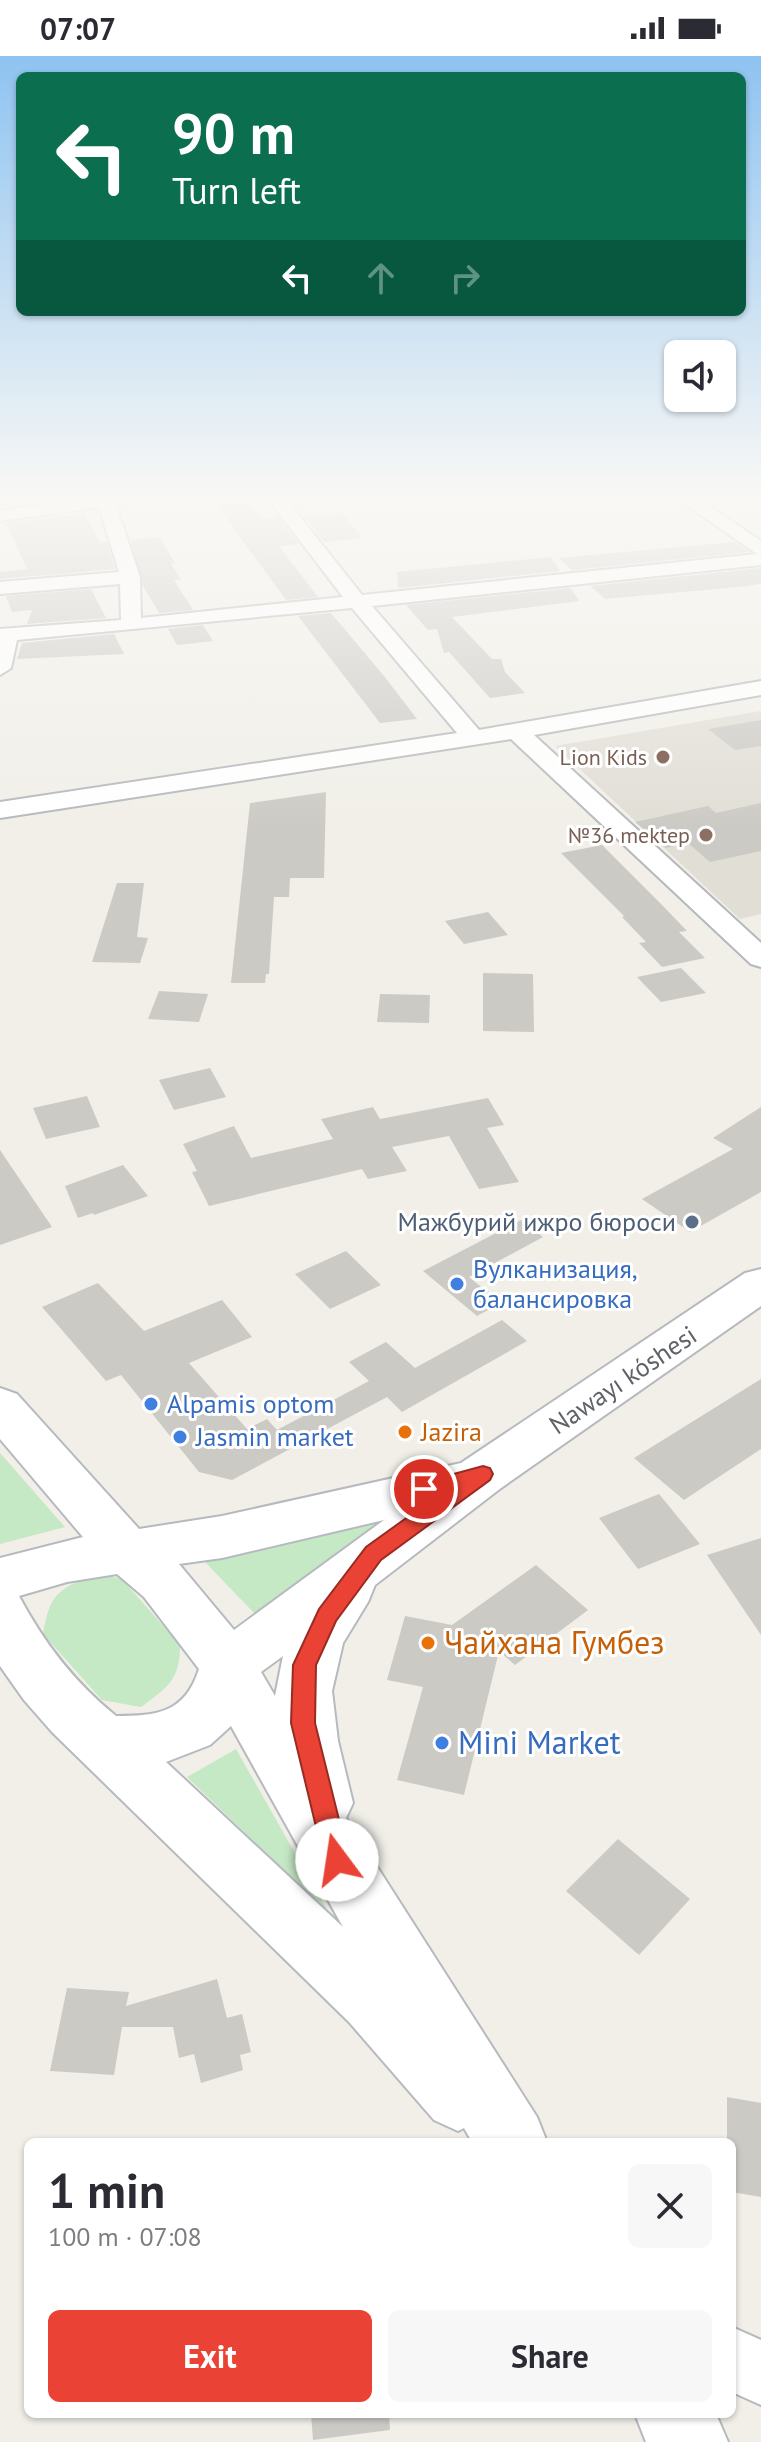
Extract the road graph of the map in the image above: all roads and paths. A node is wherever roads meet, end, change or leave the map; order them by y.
1 (131, 606) edge
2 (299, 606) edge
3 (361, 606) edge
4 (131, 625) junction
5 (4, 635) edge
6 (0, 668) edge
7 (761, 688) edge
8 (516, 731) junction
9 (473, 737) junction
10 (0, 810) edge
11 (761, 958) edge
12 (761, 1284) edge
13 (0, 1406) edge
14 (483, 1474) junction
15 (128, 1553) junction
16 (374, 1554) junction
17 (0, 1580) edge
18 (0, 1612) edge
19 (228, 1666) junction
20 (0, 1672) edge
21 (86, 1727) junction
22 (337, 1860) junction
23 (495, 2138) edge
24 (510, 2138) edge
25 (736, 2361) edge
26 (761, 2373) edge
27 (676, 2418) edge
28 (688, 2442) edge

1 - 4 street
2 - 4 street
3 - 9 street
4 - 5 street
5 - 6 street
7 - 8 street
8 - 9 street
8 - 11 street
9 - 10 street
12 - 14 main road, Nawayı kóshesi
13 - 15 main road
14 - 15 main road
14 - 16 main road, Nawayı kóshesi
15 - 17 main road
15 - 19 main road
16 - 19 main road, Nawayı kóshesi
16 - 22 main road
18 - 21 main road
19 - 21 main road
19 - 22 main road
20 - 21 main road
21 - 23 main road
22 - 24 main road
25 - 26 street
27 - 28 main road

